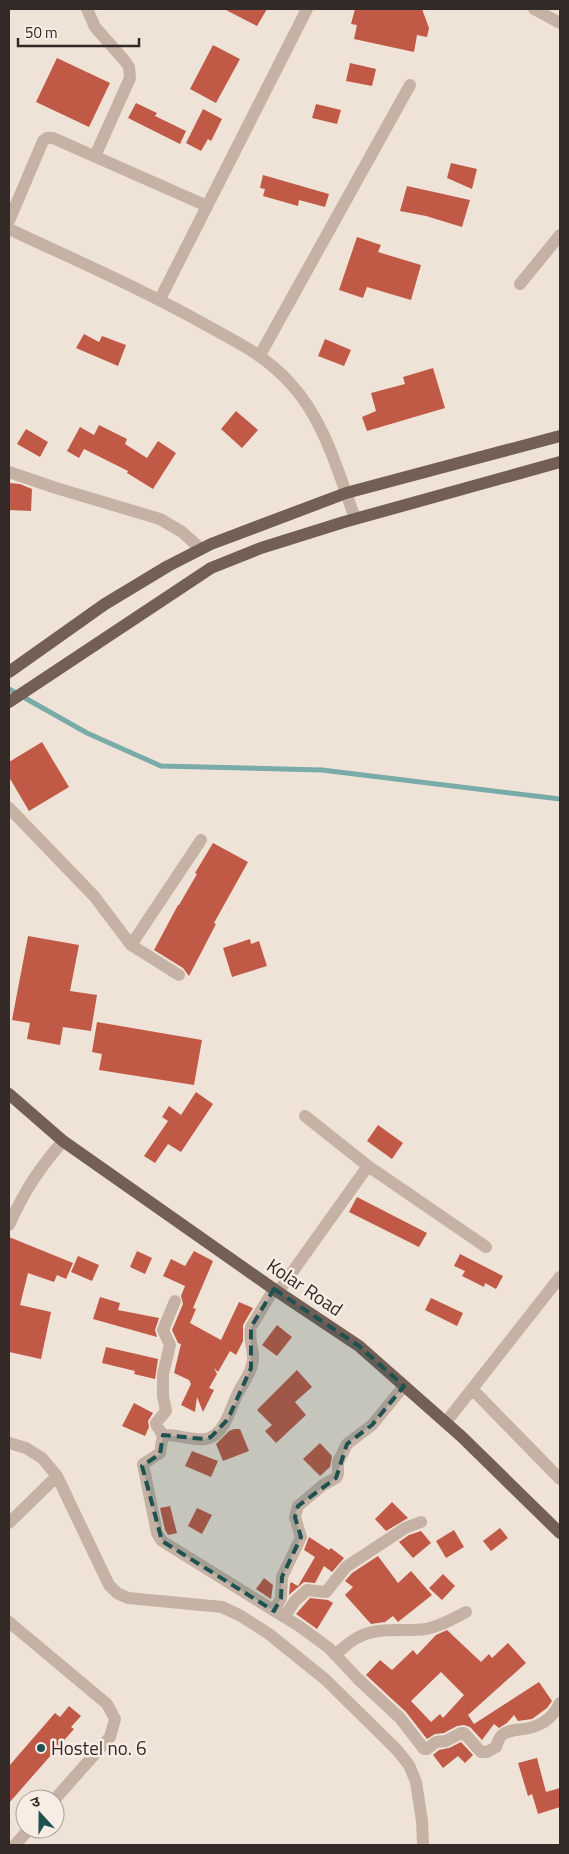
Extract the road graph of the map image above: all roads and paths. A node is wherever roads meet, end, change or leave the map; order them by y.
1 (87, 9) edge
2 (308, 9) edge
3 (536, 9) edge
4 (560, 23) edge
5 (410, 85) dead end
6 (95, 156) junction
7 (207, 206) junction
8 (9, 221) edge
9 (9, 229) edge
10 (560, 234) edge
11 (520, 284) dead end
12 (160, 299) junction
13 (260, 355) junction
14 (560, 436) edge
15 (560, 462) edge
16 (9, 472) edge
17 (346, 493) junction
18 (355, 518) junction
19 (201, 549) junction
20 (9, 672) edge
21 (9, 702) edge
22 (9, 808) edge
23 (201, 840) dead end
24 (131, 945) junction
25 (179, 975) dead end
26 (9, 1094) edge
27 (305, 1116) dead end
28 (63, 1141) junction
29 (368, 1166) junction
30 (9, 1225) edge
31 (486, 1247) dead end
32 (560, 1277) edge
33 (276, 1291) junction
34 (176, 1301) dead end
35 (404, 1386) junction
36 (472, 1389) junction
37 (446, 1422) junction
38 (164, 1435) junction
39 (9, 1442) edge
40 (57, 1476) junction
41 (560, 1479) edge
42 (9, 1522) edge
43 (421, 1522) dead end
44 (560, 1533) edge
45 (466, 1612) dead end
46 (279, 1614) junction
47 (9, 1622) edge
48 (335, 1655) junction
49 (560, 1703) edge
50 (64, 1789) edge
51 (423, 1845) edge

1 - 6 street
2 - 7 street
3 - 4 street
5 - 13 street
6 - 7 street
6 - 8 street
7 - 12 street
9 - 12 street
10 - 11 street
12 - 13 street
13 - 17 street
14 - 17 main road
15 - 18 main road
16 - 19 street
17 - 18 street
17 - 19 main road
18 - 21 main road
19 - 20 main road
22 - 24 street
23 - 24 street
24 - 25 street
26 - 28 main road, Kolar Road
27 - 29 street
28 - 30 street
28 - 33 main road, Kolar Road
29 - 31 street
29 - 33 street
32 - 36 street
33 - 35 main road, Kolar Road
33 - 38 street
34 - 38 street
35 - 37 main road, Kolar Road
35 - 46 street
36 - 37 street
36 - 41 street
37 - 44 main road, Kolar Road
38 - 46 street
39 - 40 street
40 - 42 street
40 - 51 street
43 - 46 street
45 - 48 street
46 - 48 street
47 - 50 street
48 - 49 street

